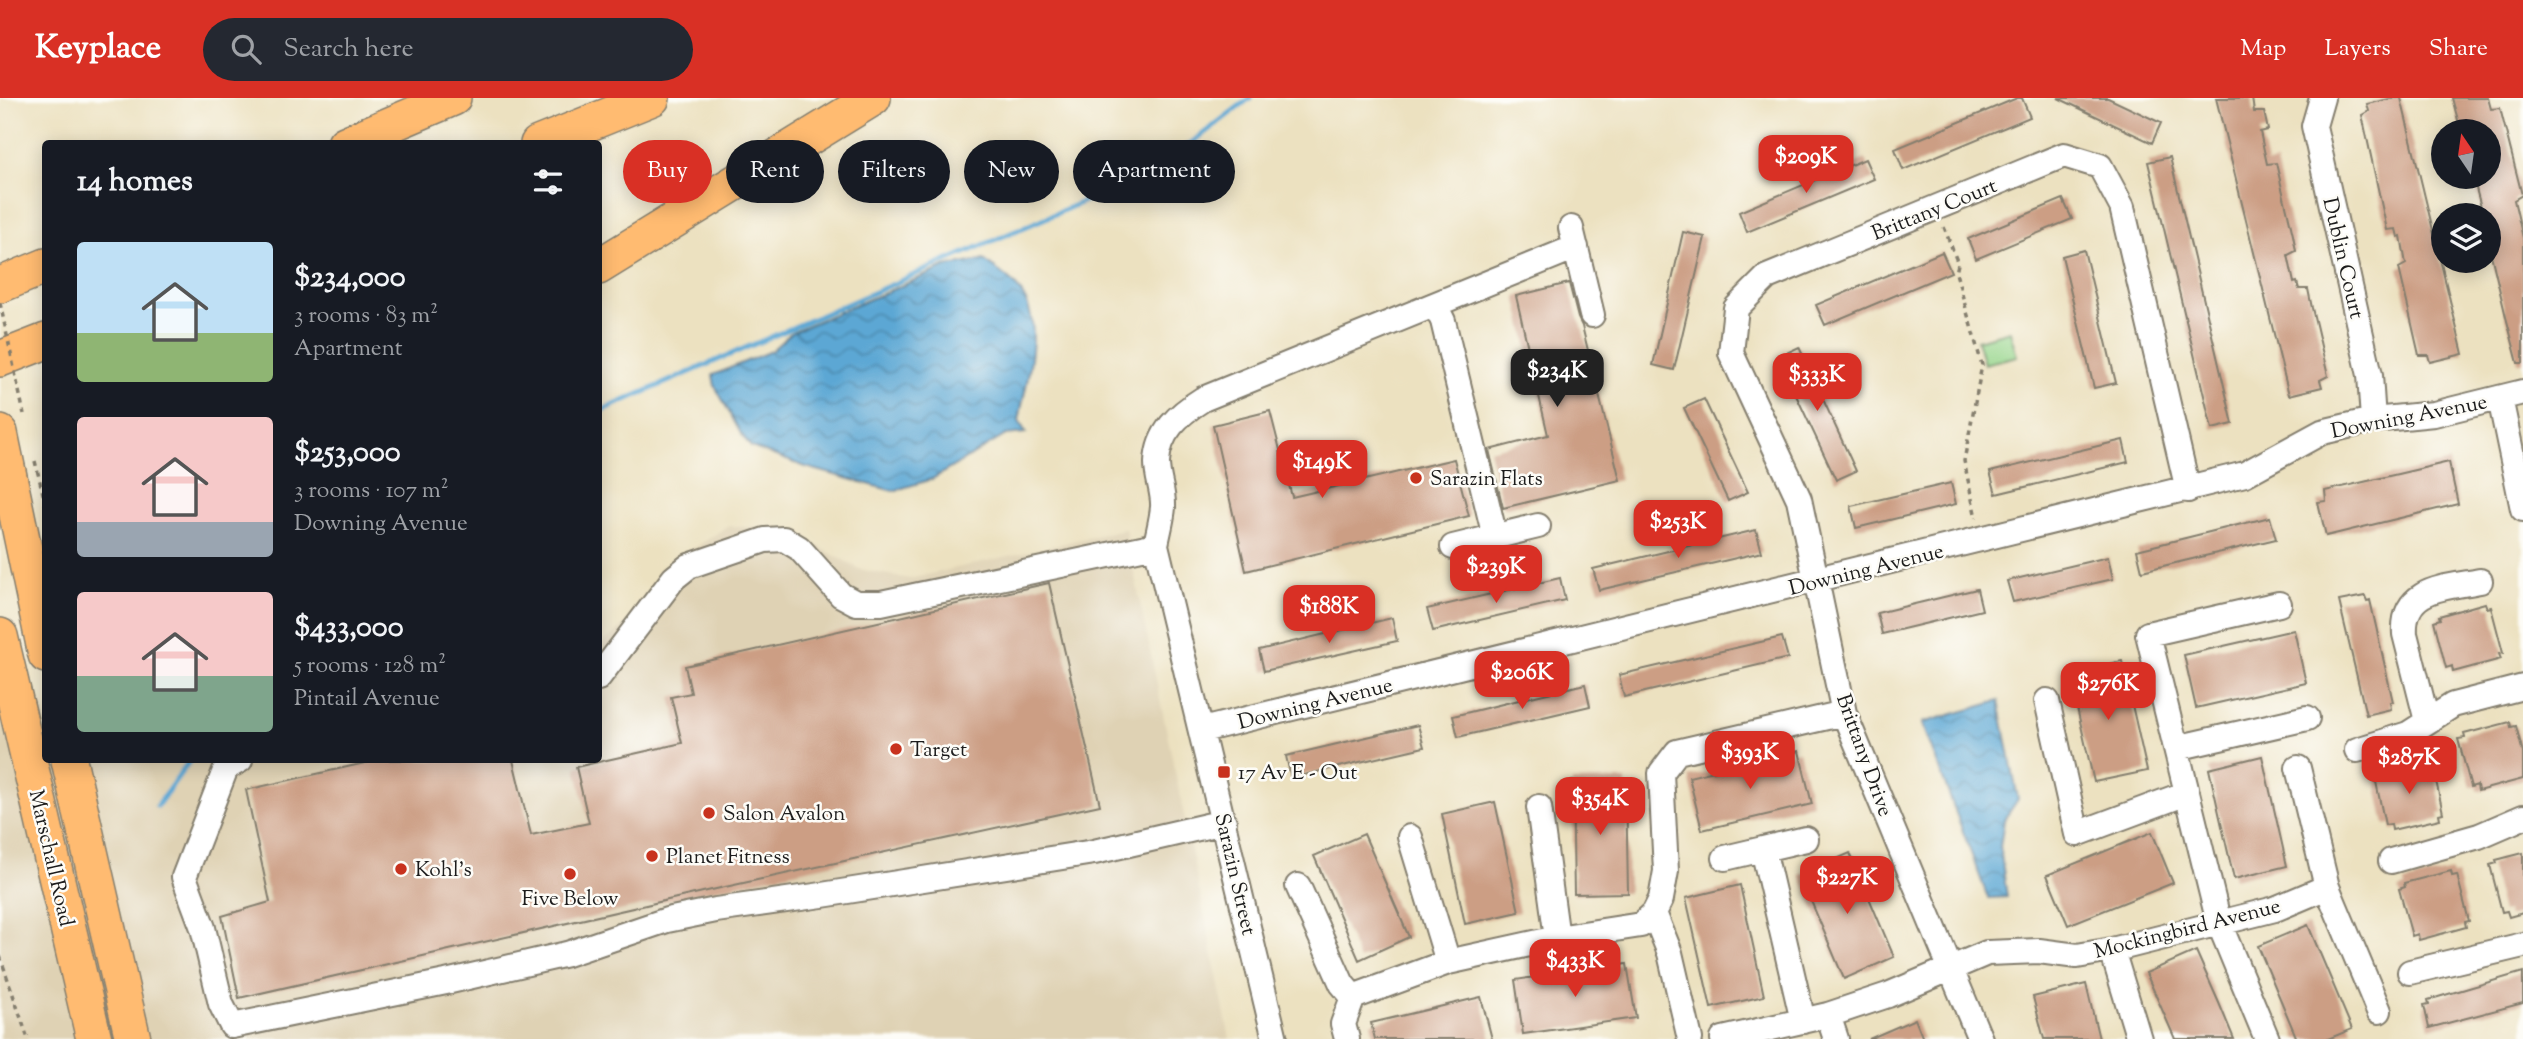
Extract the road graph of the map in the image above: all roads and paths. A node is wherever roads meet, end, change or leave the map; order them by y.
1 (453, 98) edge
2 (652, 98) edge
3 (873, 98) edge
4 (2322, 98) edge
5 (354, 140) edge
6 (548, 140) edge
7 (1936, 208) junction
8 (602, 265) edge
9 (42, 268) edge
10 (0, 285) edge
11 (0, 303) edge
12 (1435, 305) junction
13 (1592, 315) dead end
14 (42, 343) edge
15 (0, 359) edge
16 (2511, 396) edge
17 (2373, 420) junction
18 (12, 424) edge
19 (2188, 490) junction
20 (2523, 509) edge
21 (1538, 526) dead end
22 (1495, 537) junction
23 (1981, 540) junction
24 (1156, 545) junction
25 (1453, 547) dead end
26 (1818, 581) junction
27 (2480, 581) dead end
28 (2279, 604) dead end
29 (40, 606) edge
30 (0, 626) edge
31 (0, 636) edge
32 (602, 673) edge
33 (2523, 687) edge
34 (2047, 701) dead end
35 (1844, 713) junction
36 (2307, 718) dead end
37 (2427, 721) junction
38 (1202, 730) junction
39 (2176, 748) junction
40 (2357, 750) dead end
41 (70, 763) edge
42 (235, 763) edge
43 (2298, 768) dead end
44 (2187, 793) junction
45 (1539, 807) dead end
46 (2523, 817) edge
47 (1224, 822) junction
48 (1410, 837) dead end
49 (1807, 839) dead end
50 (1763, 849) junction
51 (1725, 858) dead end
52 (2391, 861) dead end
53 (1298, 886) dead end
54 (2327, 887) junction
55 (1654, 913) junction
56 (2219, 923) junction
57 (1557, 939) junction
58 (2523, 945) edge
59 (2112, 950) junction
60 (0, 956) edge
61 (1448, 962) junction
62 (1950, 969) junction
63 (2410, 972) dead end
64 (1353, 997) junction
65 (2379, 1010) dead end
66 (1828, 1015) junction
67 (1803, 1021) junction
68 (28, 1039) edge
69 (94, 1039) edge
70 (133, 1039) edge
71 (1275, 1039) edge
72 (1347, 1039) edge
73 (1690, 1039) edge
74 (1723, 1039) edge
75 (1836, 1039) edge
76 (1980, 1039) edge
77 (2139, 1039) edge
78 (2267, 1039) edge

1 - 5 highway
2 - 6 highway
3 - 8 highway
4 - 17 street, Dublin Court
7 - 19 street, Brittany Court
7 - 23 path
7 - 26 street, Brittany Court
9 - 10 highway
11 - 18 path, bridge
12 - 13 street
12 - 22 street
12 - 24 street
14 - 15 highway
16 - 17 street, Downing Avenue
16 - 20 street
17 - 19 street, Downing Avenue
18 - 29 highway
19 - 23 street, Downing Avenue
21 - 22 street
22 - 25 street
23 - 26 street, Downing Avenue
24 - 32 street
24 - 38 street, Sarazin Street
26 - 35 street, Brittany Drive
26 - 38 street, Downing Avenue
27 - 37 street
28 - 39 street
29 - 30 highway
31 - 69 highway, Marschall Road
33 - 37 street
34 - 44 street
35 - 55 street
35 - 62 street, Brittany Drive
36 - 39 street
37 - 40 street
38 - 47 street, Sarazin Street
39 - 44 street
41 - 70 highway, Marschall Road
42 - 47 street
43 - 54 street
44 - 56 street
45 - 57 street
46 - 52 street
47 - 71 street, Sarazin Street
48 - 61 street
49 - 50 street
50 - 51 street
50 - 67 street
53 - 64 street
54 - 56 street, Mockingbird Avenue
54 - 65 street
55 - 57 street
55 - 73 street
56 - 59 street, Mockingbird Avenue
56 - 78 street
57 - 61 street
58 - 63 street
59 - 62 street, Mockingbird Avenue
59 - 77 street
60 - 68 path
61 - 64 street
62 - 66 street, Mockingbird Avenue
62 - 76 street, Brittany Drive
64 - 72 street
66 - 67 street, Mockingbird Avenue
66 - 75 street
67 - 74 street, Mockingbird Avenue

